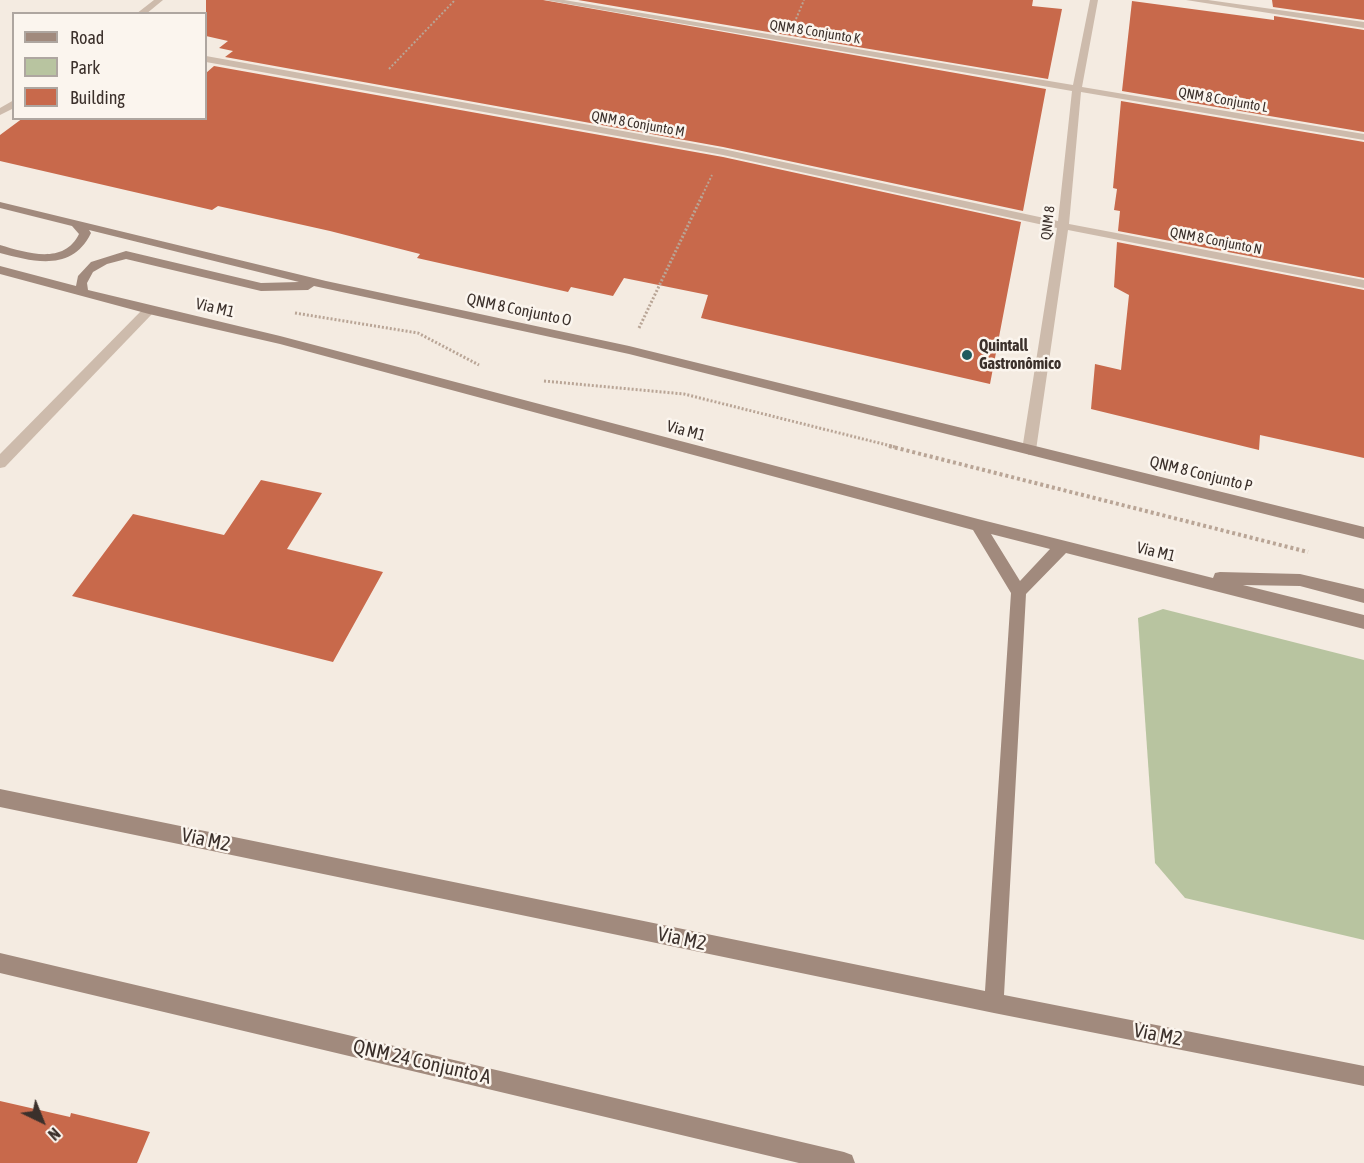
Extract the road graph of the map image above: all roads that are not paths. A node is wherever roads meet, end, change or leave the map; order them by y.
1 (159, 0) edge
2 (549, 0) edge
3 (1094, 0) edge
4 (1190, 0) edge
5 (143, 12) edge
6 (1364, 25) edge
7 (207, 59) edge
8 (1077, 88) junction
9 (1364, 137) edge
10 (0, 205) edge
11 (76, 224) junction
12 (1063, 226) junction
13 (0, 249) edge
14 (0, 270) edge
15 (1364, 284) edge
16 (326, 285) junction
17 (82, 292) junction
18 (149, 310) junction
19 (1029, 450) junction
20 (0, 463) edge
21 (978, 525) junction
22 (1364, 532) edge
23 (1062, 546) junction
24 (1190, 577) junction
25 (1019, 592) junction
26 (1364, 596) edge
27 (1364, 622) edge
28 (0, 798) edge
29 (0, 963) edge
30 (994, 1003) junction
31 (1364, 1076) edge
32 (844, 1163) edge

1 - 5 street
2 - 8 street, QNM 8 Conjunto K
3 - 8 street, QNM 8
4 - 6 street
7 - 12 street, QNM 8 Conjunto M
8 - 9 street, QNM 8 Conjunto L
8 - 12 street, QNM 8
10 - 11 main road, QNM 8 Conjunto O
11 - 13 main road
11 - 16 main road, QNM 8 Conjunto O
12 - 15 street, QNM 8 Conjunto N
12 - 19 street, QNM 8
14 - 17 main road, Via M1
16 - 17 main road
16 - 19 main road, QNM 8 Conjunto O
17 - 18 main road, Via M1
18 - 20 street
18 - 21 main road, Via M1
19 - 22 main road, QNM 8 Conjunto P
21 - 23 main road, Via M1
21 - 25 main road
23 - 24 main road, Via M1
23 - 25 main road
24 - 26 main road
24 - 27 main road, Via M1
25 - 30 main road
28 - 30 main road, Via M2
29 - 32 main road, QNM 24 Conjunto A
30 - 31 main road, Via M2

